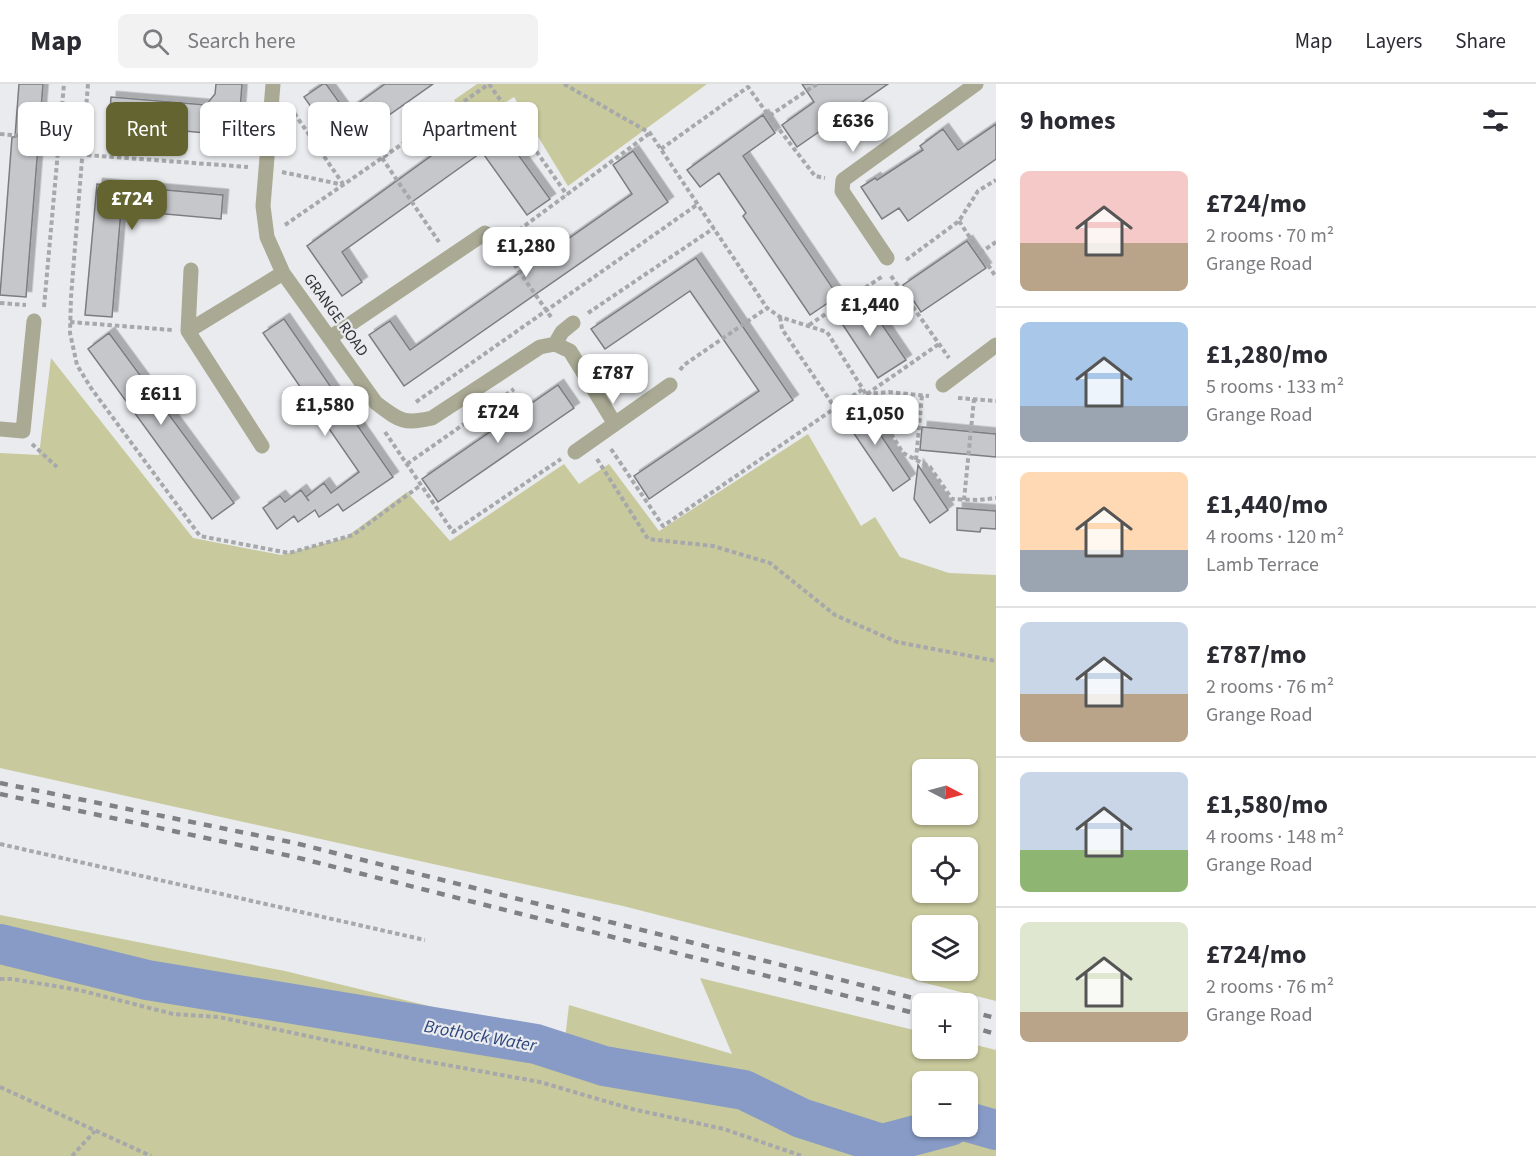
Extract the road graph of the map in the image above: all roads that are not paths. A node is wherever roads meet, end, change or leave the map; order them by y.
1 (976, 84) edge
2 (273, 87) edge
3 (485, 233) dead end
4 (887, 265) road end
5 (191, 270) dead end
6 (283, 273) junction
7 (34, 321) road end
8 (573, 323) road end
9 (188, 331) junction
10 (331, 337) junction
11 (555, 344) junction
12 (996, 345) edge
13 (670, 385) road end
14 (943, 385) dead end
15 (615, 424) junction
16 (0, 429) edge
17 (262, 446) dead end
18 (581, 448) road end

1 - 4 street
2 - 6 street, GRANGE ROAD
3 - 10 street
5 - 9 street
6 - 9 street
6 - 10 street, GRANGE ROAD
7 - 16 street
8 - 11 street
9 - 17 street
10 - 11 street, GRANGE ROAD
11 - 15 street
12 - 14 street
13 - 15 street
15 - 18 street

